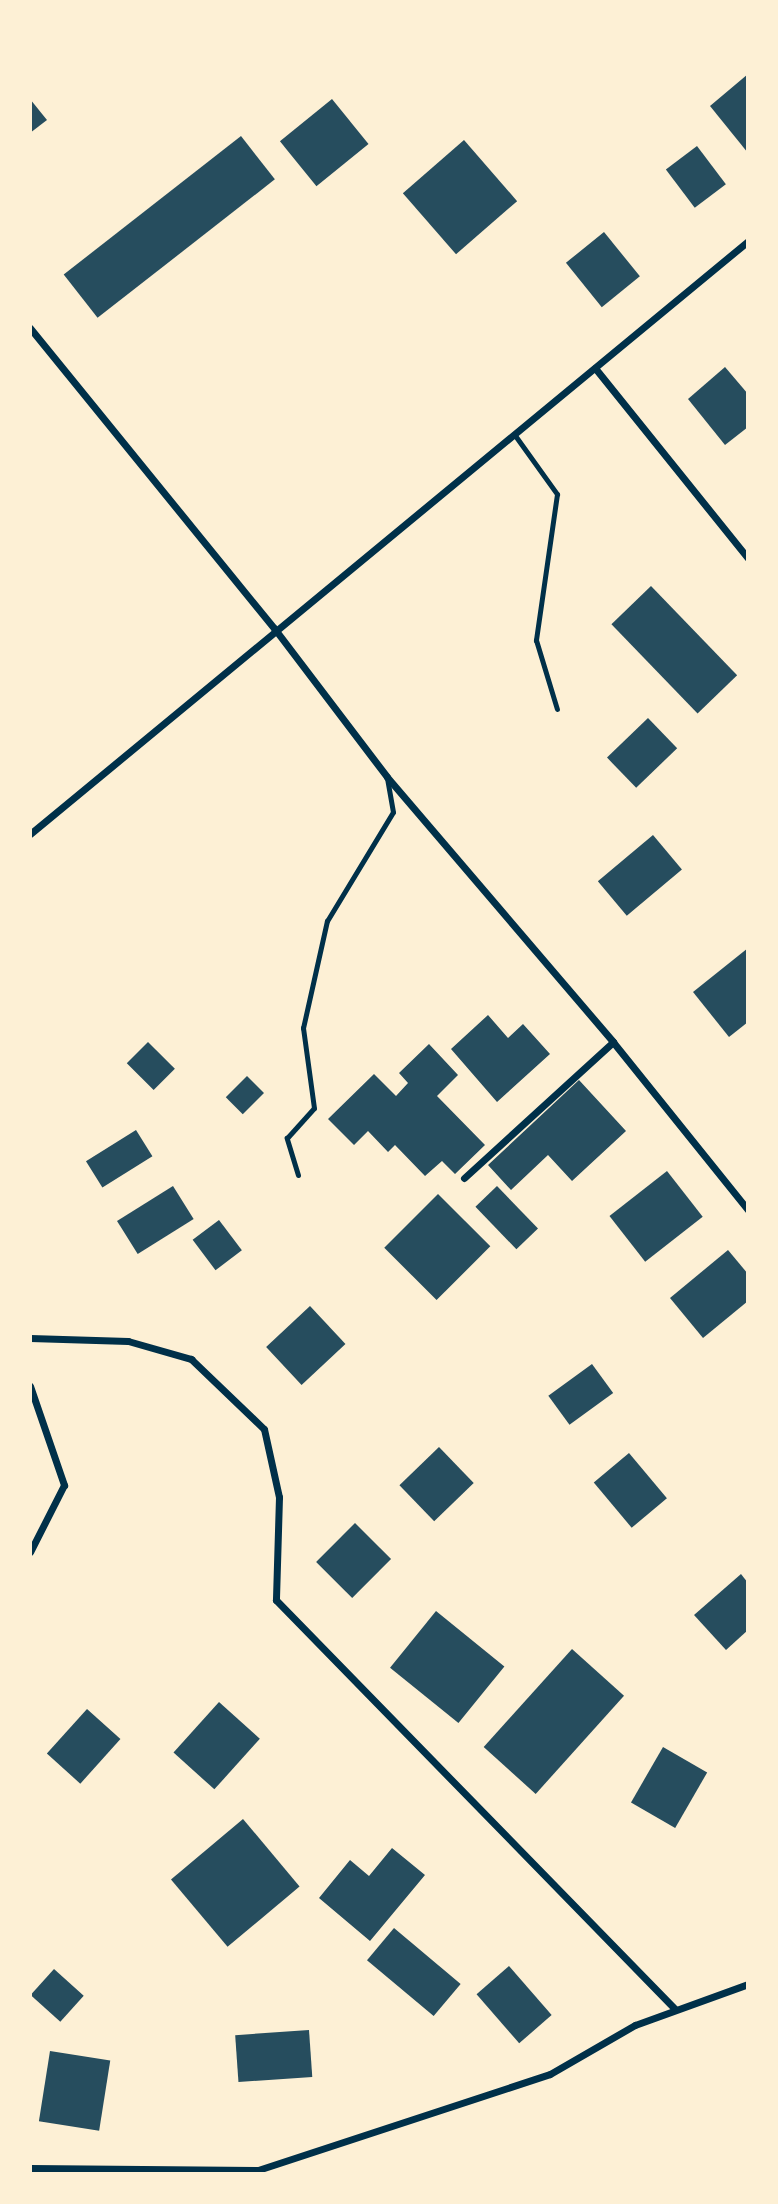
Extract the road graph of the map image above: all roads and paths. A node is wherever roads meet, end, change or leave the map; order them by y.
1 (748, 241) edge
2 (30, 328) edge
3 (595, 368) junction
4 (514, 434) junction
5 (748, 558) edge
6 (274, 628) junction
7 (557, 709) dead end
8 (387, 778) junction
9 (30, 834) edge
10 (613, 1042) junction
11 (298, 1175) dead end
12 (464, 1178) dead end
13 (748, 1210) edge
14 (30, 1338) edge
15 (30, 1387) edge
16 (30, 1552) edge
17 (748, 1984) edge
18 (675, 2009) junction
19 (30, 2168) edge

1 - 3 street
2 - 6 street
3 - 4 street
3 - 5 street
4 - 6 street
4 - 7 lane
6 - 8 street
6 - 9 street
8 - 10 street
8 - 11 lane
10 - 12 street
10 - 13 street
14 - 18 street
15 - 16 street
17 - 18 street
18 - 19 street

